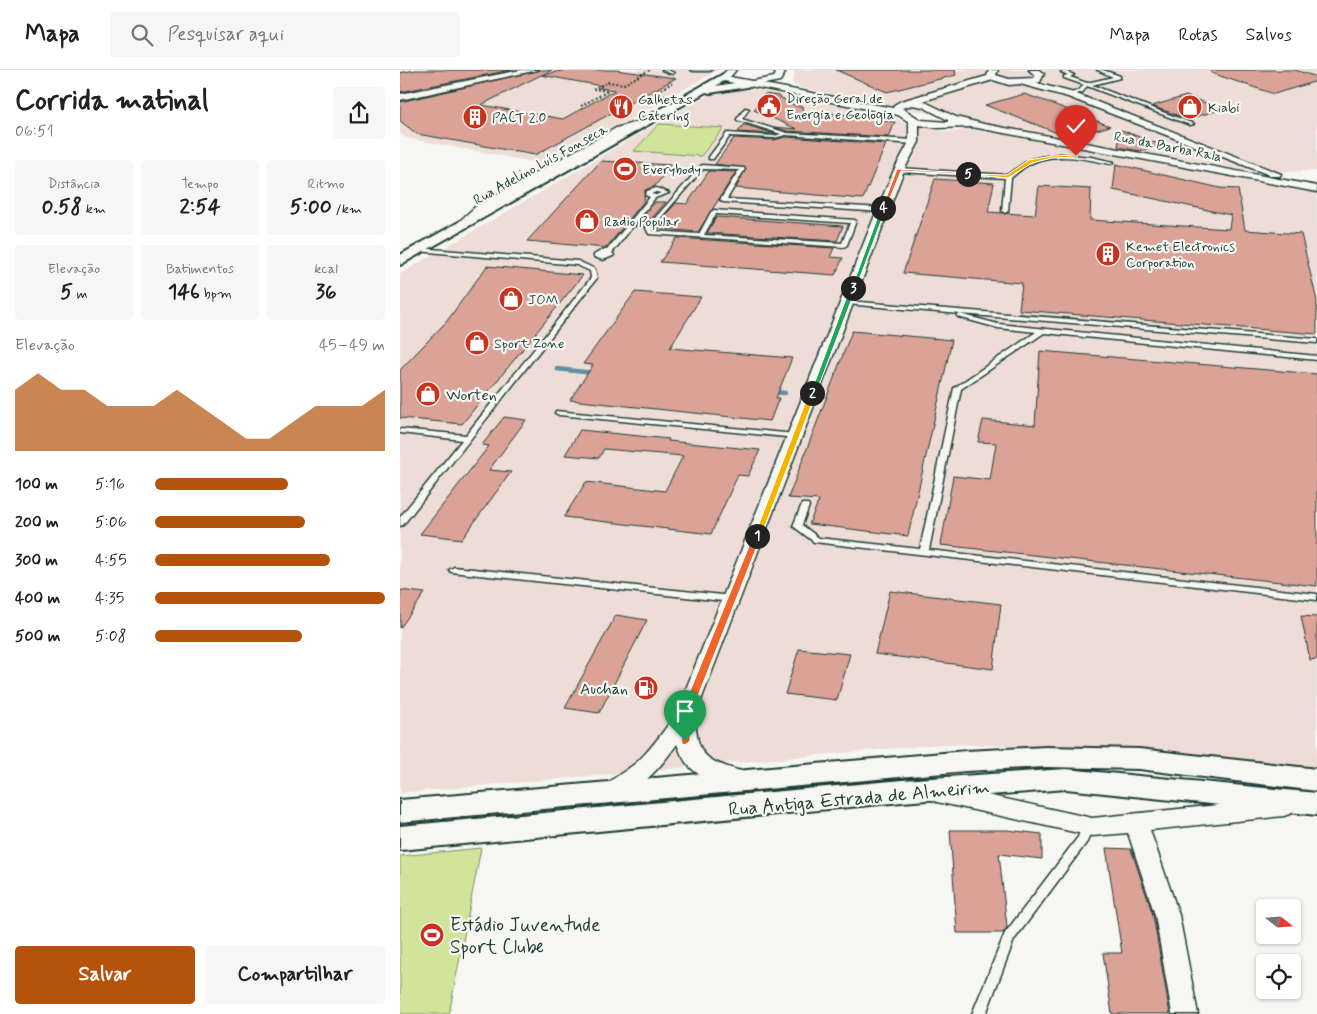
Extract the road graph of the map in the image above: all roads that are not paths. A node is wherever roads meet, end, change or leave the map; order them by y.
1 (534, 70) edge
2 (664, 70) edge
3 (693, 70) edge
4 (710, 70) edge
5 (1069, 70) edge
6 (1099, 70) edge
7 (991, 72) edge
8 (672, 73) dead end
9 (729, 73) edge
10 (779, 73) edge
11 (1038, 73) edge
12 (1003, 81) junction
13 (1023, 82) junction
14 (747, 84) junction
15 (975, 84) junction
16 (1086, 85) junction
17 (1056, 90) junction
18 (935, 94) junction
19 (1071, 95) junction
20 (400, 96) edge
21 (690, 97) junction
22 (928, 105) junction
23 (904, 106) junction
24 (747, 110) dead end
25 (914, 120) junction
26 (954, 122) junction
27 (1192, 124) dead end
28 (942, 127) junction
29 (786, 134) junction
30 (914, 142) junction
31 (711, 158) dead end
32 (1110, 162) dead end
33 (899, 170) junction
34 (1008, 177) junction
35 (1317, 187) edge
36 (653, 197) dead end
37 (723, 200) junction
38 (883, 210) junction
39 (1005, 211) dead end
40 (714, 212) junction
41 (701, 235) junction
42 (420, 250) junction
43 (609, 252) dead end
44 (400, 261) edge
45 (848, 303) junction
46 (935, 310) junction
47 (1042, 330) junction
48 (1317, 341) edge
49 (1317, 358) edge
50 (559, 414) dead end
51 (400, 430) edge
52 (796, 436) junction
53 (468, 438) junction
54 (805, 506) dead end
55 (400, 522) edge
56 (924, 552) junction
57 (454, 570) dead end
58 (1317, 597) edge
59 (732, 599) junction
60 (685, 716) junction
61 (741, 780) junction
62 (1317, 780) edge
63 (902, 791) junction
64 (612, 792) junction
65 (1317, 804) edge
66 (400, 811) edge
67 (1136, 823) junction
68 (1087, 826) junction
69 (400, 838) edge
70 (979, 1014) edge
71 (1185, 1014) edge

1 - 20 street
2 - 8 lane
3 - 4 lane
5 - 16 lane
6 - 16 lane
7 - 12 street
7 - 15 street
9 - 14 street
9 - 21 street, Rua Adelino Luís Fonseca
10 - 14 street
10 - 23 street
11 - 13 street
11 - 17 street
12 - 13 street
12 - 15 street
13 - 17 street
14 - 21 street, Rua Adelino Luís Fonseca
14 - 23 street
15 - 18 street
16 - 19 lane
16 - 27 lane
17 - 19 street, Rua da Barba Rala
18 - 22 street
18 - 23 street
19 - 35 street, Rua da Barba Rala
21 - 42 street, Rua Adelino Luís Fonseca
22 - 23 street
22 - 26 street
23 - 25 street
24 - 29 lane
25 - 28 street
25 - 30 street
26 - 28 street
26 - 35 street, Rua da Barba Rala
28 - 30 street
29 - 30 lane
29 - 31 lane
30 - 33 street
32 - 34 lane
33 - 34 lane
33 - 38 street
34 - 39 lane
36 - 43 lane
37 - 38 lane
37 - 40 lane
37 - 41 lane
38 - 45 street
40 - 41 lane
40 - 41 lane
42 - 44 street, Rua Adelino Luís Fonseca
42 - 53 lane
45 - 46 lane
45 - 52 street
46 - 47 lane
46 - 48 lane
47 - 49 lane
47 - 56 lane
50 - 52 lane
51 - 53 lane
52 - 59 street
53 - 55 lane
54 - 56 lane
56 - 58 lane
57 - 59 lane
59 - 60 street
60 - 61 street, Rua Antiga Estrada de Almeirim
60 - 64 street, Rua Antiga Estrada de Almeirim
61 - 62 street, Rua Antiga Estrada de Almeirim
61 - 64 street, Rua Antiga Estrada de Almeirim
63 - 65 street, Rua Antiga Estrada de Almeirim
63 - 68 street
63 - 69 street, Rua Antiga Estrada de Almeirim
64 - 66 street, Rua Antiga Estrada de Almeirim
65 - 67 street
67 - 68 street
67 - 71 street
68 - 70 lane

